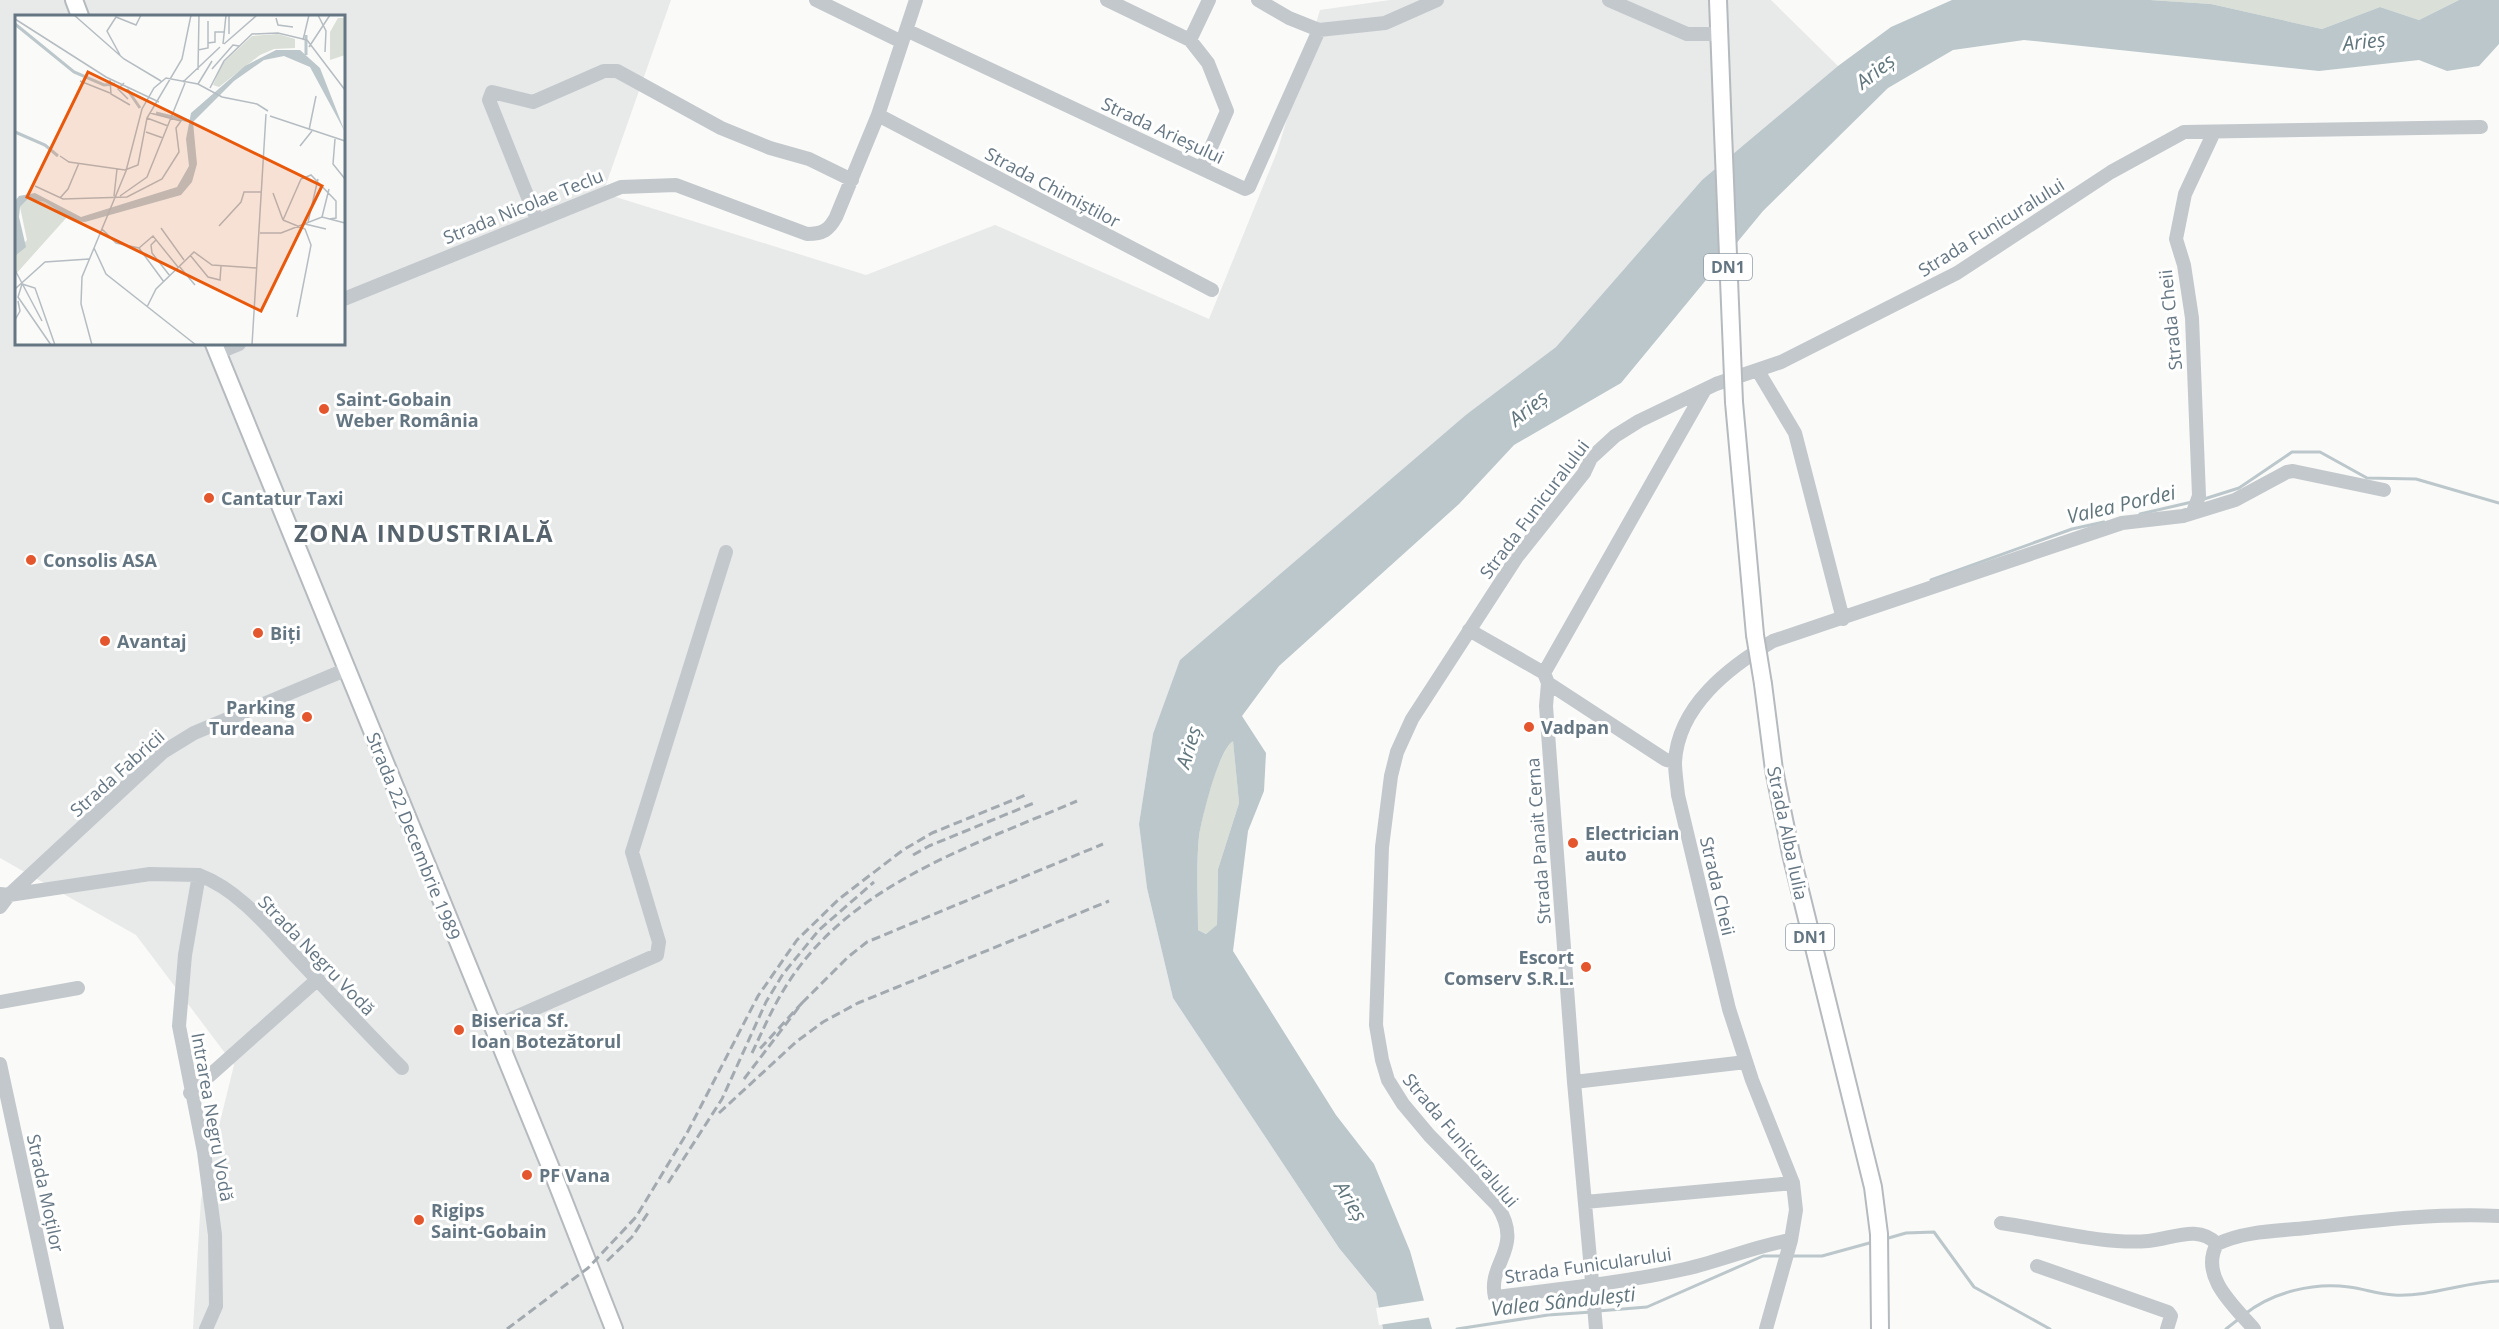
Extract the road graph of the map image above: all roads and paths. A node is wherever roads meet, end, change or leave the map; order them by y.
1 (74, 0) edge
2 (816, 0) edge
3 (916, 0) edge
4 (1107, 0) edge
5 (1209, 0) edge
6 (1258, 0) edge
7 (1437, 0) edge
8 (1609, 0) edge
9 (1718, 0) edge
10 (80, 15) edge
11 (1319, 30) junction
12 (1720, 34) junction
13 (904, 36) junction
14 (1190, 40) junction
15 (878, 115) junction
16 (2481, 128) dead end
17 (2214, 132) junction
18 (1202, 168) junction
19 (852, 180) junction
20 (537, 220) junction
21 (1212, 290) dead end
22 (345, 299) edge
23 (233, 345) edge
24 (215, 348) edge
25 (1758, 371) junction
26 (1704, 391) junction
27 (2384, 490) dead end
28 (2193, 512) junction
29 (726, 552) dead end
30 (1843, 619) junction
31 (1469, 630) junction
32 (345, 670) junction
33 (1546, 678) junction
34 (1675, 762) junction
35 (199, 875) junction
36 (4, 894) edge
37 (0, 907) edge
38 (318, 979) junction
39 (78, 987) dead end
40 (0, 1002) edge
41 (493, 1027) junction
42 (1746, 1062) junction
43 (0, 1064) edge
44 (402, 1068) dead end
45 (1574, 1082) junction
46 (190, 1093) junction
47 (1793, 1183) junction
48 (1585, 1202) junction
49 (2499, 1216) edge
50 (2001, 1223) dead end
51 (1790, 1244) junction
52 (2217, 1244) junction
53 (2037, 1266) dead end
54 (1495, 1297) joint
55 (2251, 1326) edge
56 (57, 1329) edge
57 (206, 1329) edge
58 (614, 1329) edge
59 (1596, 1329) edge
60 (1766, 1329) edge
61 (1880, 1329) edge
62 (2166, 1329) edge

1 - 10 main road
2 - 13 street, Strada Arieșului
3 - 13 street, Strada Nicolae Teclu
4 - 14 street
5 - 14 street
6 - 11 street
7 - 11 street
8 - 12 street
9 - 12 main road, DN1
11 - 18 street, Strada Arieșului
12 - 61 main road, Strada Alba Iulia / DN1, bridge
13 - 15 street, Strada Nicolae Teclu
13 - 18 street, Strada Arieșului
14 - 18 street
15 - 19 street, Strada Nicolae Teclu
15 - 21 street, Strada Chimiștilor
16 - 17 street, Strada Funicuralului
17 - 25 street, Strada Funicuralului
17 - 28 street, Strada Cheii
19 - 20 street, Strada Nicolae Teclu
19 - 20 street
20 - 22 street, Strada Nicolae Teclu
23 - 24 street
24 - 32 main road, Strada 22 Decembrie 1989
25 - 26 street, Strada Funicuralului
25 - 30 street
26 - 31 street, Strada Funicuralului
26 - 33 street, Strada Panait Cerna
27 - 28 street, Strada Cheii
28 - 30 street, Strada Cheii
29 - 41 street
30 - 34 street, Strada Cheii
31 - 33 street
31 - 54 street, Strada Funicuralului
32 - 36 street, Strada Fabricii
32 - 41 main road, Strada 22 Decembrie 1989
33 - 34 street
33 - 45 street, Strada Panait Cerna
34 - 42 street, Strada Cheii
35 - 36 street
35 - 38 street, Strada Negru Vodă
35 - 46 street, Intrarea Negru Vodă
36 - 37 street, Strada Fabricii
38 - 44 street, Strada Negru Vodă
38 - 46 street
39 - 40 street
41 - 58 main road, Strada 22 Decembrie 1989
42 - 45 street
42 - 47 street, Strada Cheii
43 - 56 street, Strada Moților
45 - 48 street, Strada Panait Cerna
46 - 57 street, Intrarea Negru Vodă
47 - 48 street
47 - 51 street, Strada Cheii
48 - 59 street, Strada Panait Cerna, bridge
49 - 52 street
50 - 52 street
51 - 54 street, Strada Funicularului
51 - 60 street, Strada Cheii
52 - 55 street
53 - 62 street

